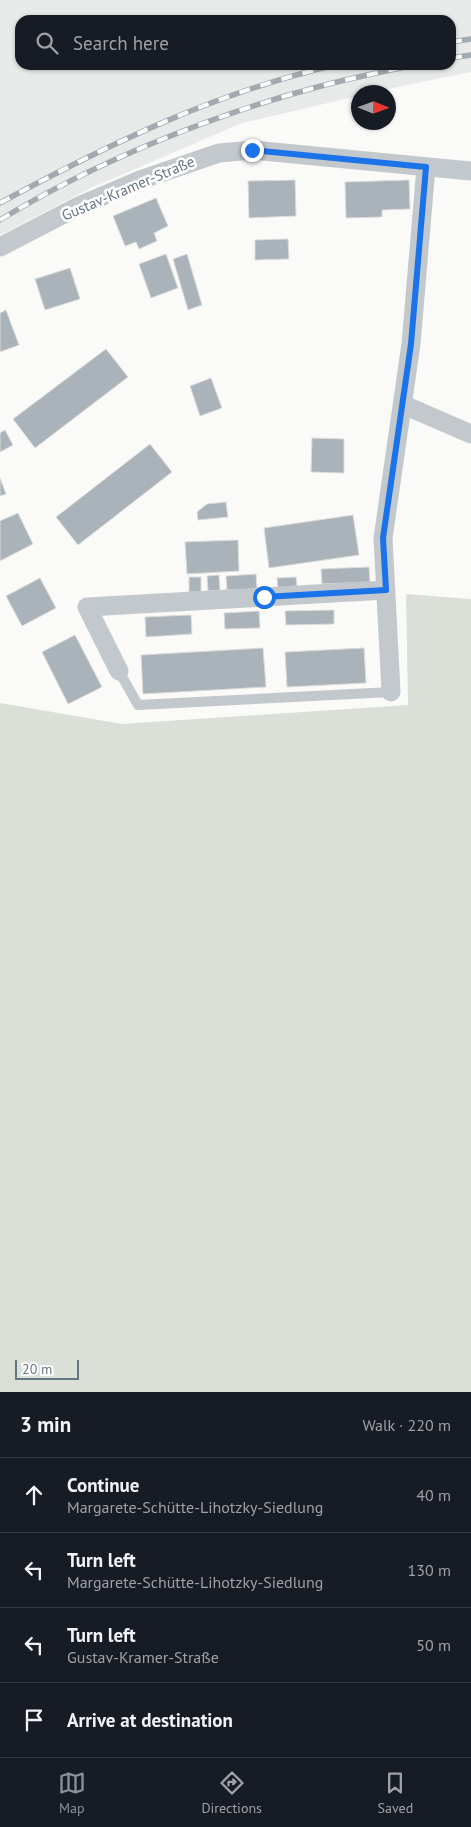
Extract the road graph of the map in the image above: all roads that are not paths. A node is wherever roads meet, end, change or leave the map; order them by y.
1 (426, 167) junction
2 (471, 171) edge
3 (0, 247) edge
4 (404, 405) junction
5 (471, 434) edge
6 (386, 590) junction
7 (119, 670) joint
8 (391, 692) joint

1 - 2 street, Gustav-Kramer-Straße
1 - 3 street, Gustav-Kramer-Straße
1 - 4 street
4 - 5 street
4 - 6 street
6 - 7 street
6 - 8 street
7 - 8 lane

